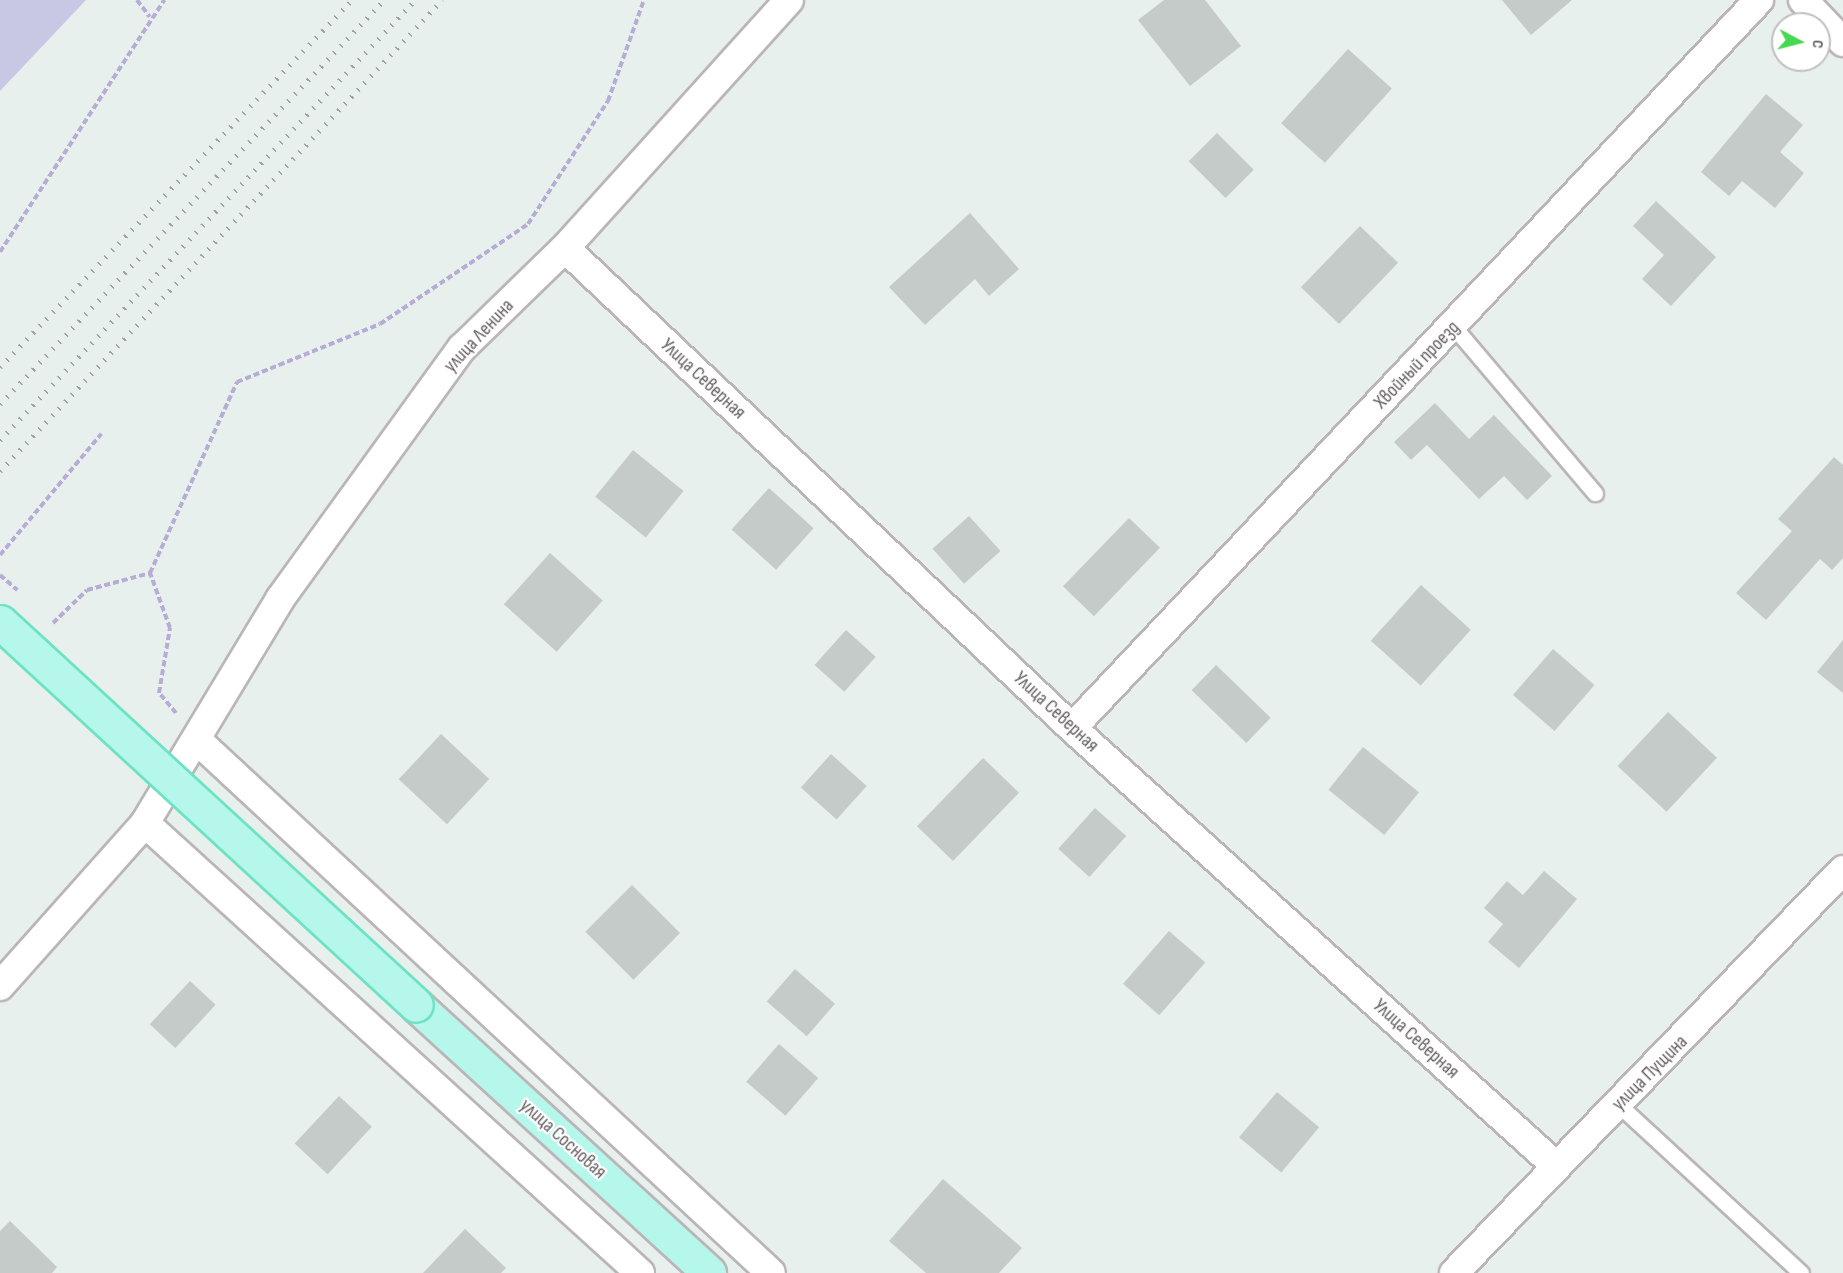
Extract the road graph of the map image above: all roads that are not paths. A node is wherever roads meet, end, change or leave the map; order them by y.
1 (789, 0) edge
2 (1760, 0) edge
3 (1803, 0) edge
4 (1843, 42) edge
5 (565, 248) junction
6 (1454, 327) junction
7 (1595, 493) dead end
8 (0, 622) edge
9 (1072, 728) junction
10 (197, 740) junction
11 (145, 823) junction
12 (1843, 870) edge
13 (0, 986) edge
14 (1618, 1104) junction
15 (1556, 1166) junction
16 (640, 1273) edge
17 (710, 1273) edge
18 (771, 1273) edge
19 (1454, 1273) edge
20 (1801, 1273) edge

1 - 5 street, улица Ленина
2 - 6 street, Хвойный проезд
3 - 4 street
5 - 9 street, Улица Северная
5 - 10 street, улица Ленина
6 - 7 lane
6 - 9 street, Хвойный проезд
8 - 17 main road, улица Сосновая, bridge
9 - 15 street, Улица Северная
10 - 11 street, улица Ленина
10 - 18 street
11 - 13 street, улица Ленина
11 - 16 street
12 - 14 street, улица Пущина
14 - 15 street, улица Пущина
14 - 20 lane
15 - 19 street, улица Пущина

